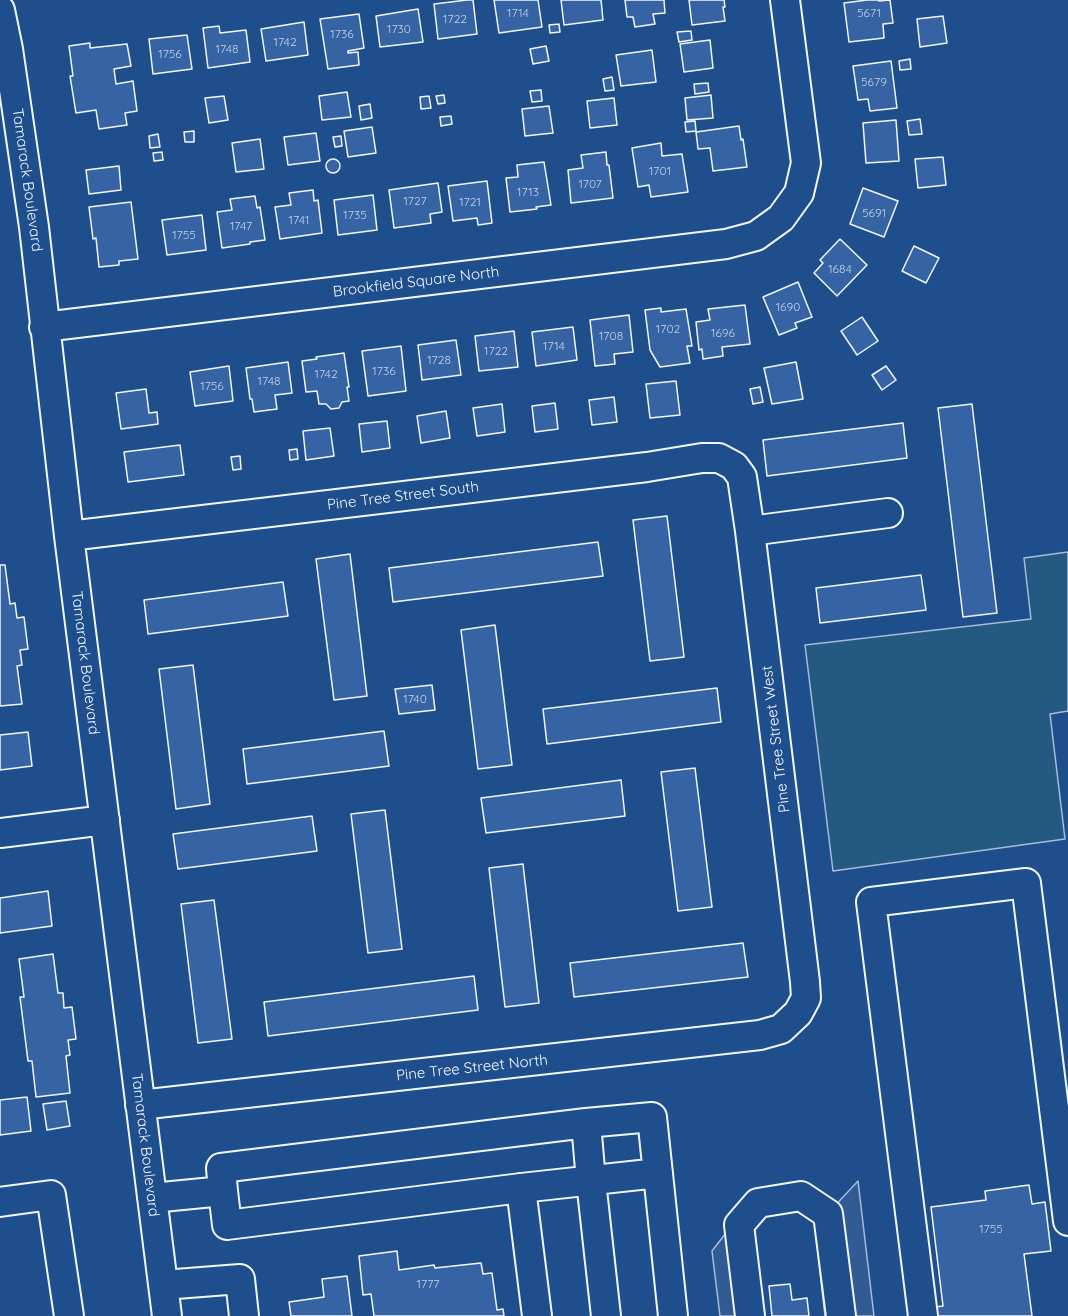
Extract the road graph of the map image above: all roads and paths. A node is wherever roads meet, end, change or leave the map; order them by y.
1 (785, 0) edge
2 (0, 10) edge
3 (44, 327) junction
4 (734, 466) joint
5 (888, 513) dead end
6 (750, 531) junction
7 (69, 536) junction
8 (105, 820) junction
9 (0, 833) edge
10 (798, 1013) joint
11 (140, 1105) junction
12 (586, 1123) junction
13 (658, 1173) junction
14 (591, 1181) junction
15 (521, 1188) junction
16 (223, 1191) junction
17 (152, 1198) junction
18 (0, 1202) edge
19 (1068, 1221) edge
20 (163, 1285) junction
21 (69, 1316) edge
22 (167, 1316) edge
23 (244, 1316) edge
24 (537, 1316) edge
25 (606, 1316) edge
26 (674, 1316) edge
27 (750, 1316) edge
28 (841, 1316) edge
29 (923, 1316) edge

1 - 3 street, Brookfield Square North
2 - 3 street, Tamarack Boulevard
3 - 7 street, Tamarack Boulevard
4 - 6 street, Pine Tree Street West
4 - 7 street, Pine Tree Street South
5 - 6 street
6 - 10 street, Pine Tree Street West
7 - 8 street, Tamarack Boulevard
8 - 9 street
8 - 11 street, Tamarack Boulevard
10 - 11 street, Pine Tree Street North
11 - 17 street, Tamarack Boulevard
12 - 13 street
12 - 14 street
12 - 16 street
13 - 14 street
13 - 26 street
14 - 15 street
14 - 25 street
15 - 16 street
15 - 24 street
16 - 17 street
17 - 20 street, Tamarack Boulevard
18 - 21 street
19 - 29 street
20 - 22 street, Tamarack Boulevard
20 - 23 street
27 - 28 street

